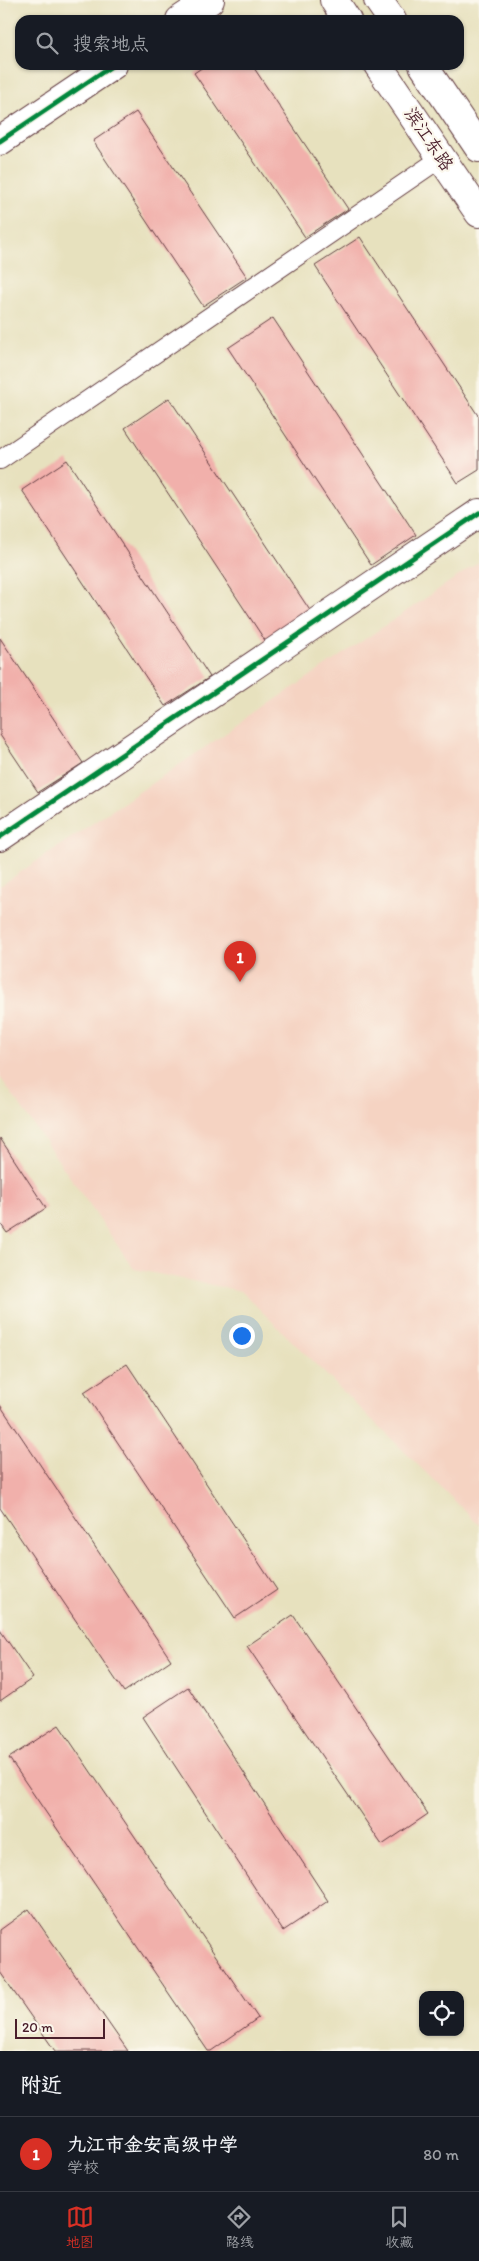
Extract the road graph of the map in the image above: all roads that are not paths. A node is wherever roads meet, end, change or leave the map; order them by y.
1 (210, 0) edge
2 (334, 0) edge
3 (378, 0) edge
4 (188, 15) edge
5 (344, 15) edge
6 (388, 15) edge
7 (106, 70) edge
8 (381, 70) edge
9 (426, 70) edge
10 (0, 141) edge
11 (479, 148) edge
12 (442, 158) junction
13 (479, 213) edge
14 (0, 460) edge
15 (479, 512) edge
16 (0, 837) edge

1 - 4 street
2 - 5 street
3 - 6 street
7 - 10 street
8 - 12 street, 滨江东路
9 - 11 street, 滨江东路
12 - 13 street, 滨江东路
12 - 14 lane
15 - 16 street

